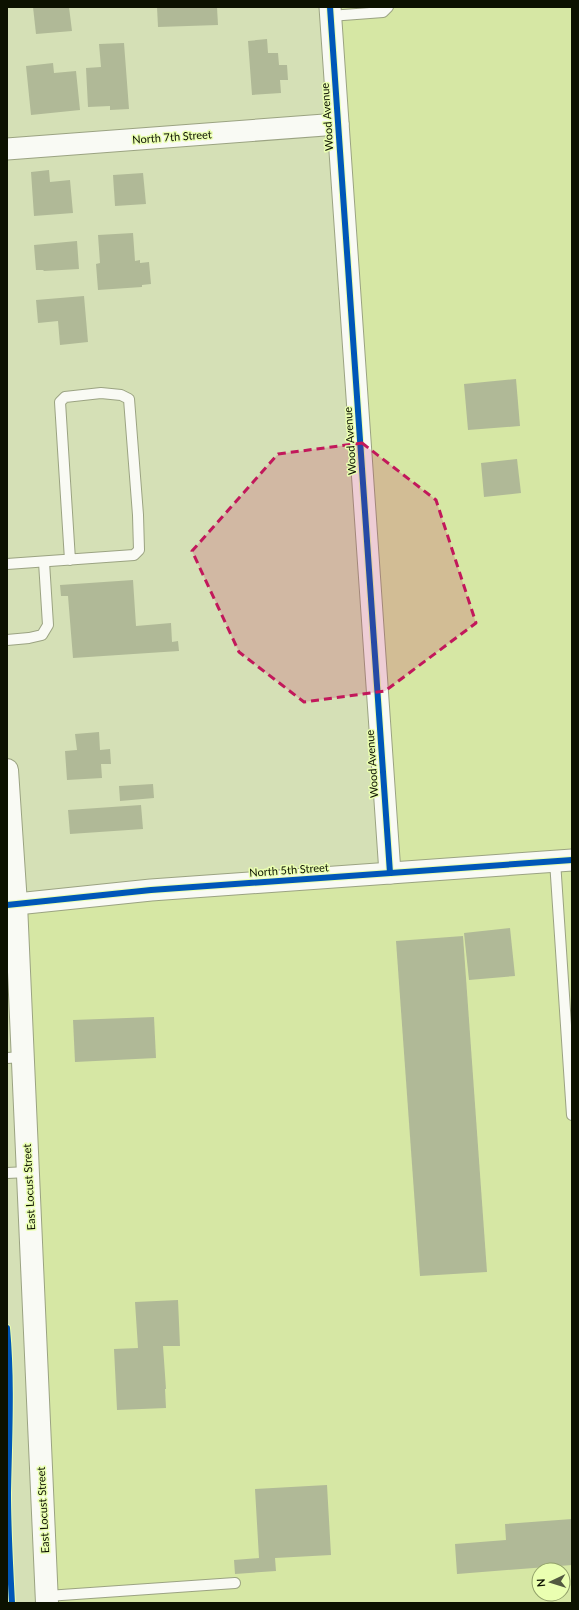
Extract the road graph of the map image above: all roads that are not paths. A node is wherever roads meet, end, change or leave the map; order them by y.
1 (388, 7) edge
2 (330, 12) edge
3 (338, 124) junction
4 (7, 149) edge
5 (70, 560) junction
6 (44, 562) junction
7 (7, 564) edge
8 (7, 640) edge
9 (7, 770) edge
10 (564, 861) edge
11 (390, 873) junction
12 (11, 904) edge
13 (15, 1058) edge
14 (572, 1114) edge
15 (17, 1172) edge
16 (235, 1583) dead end
17 (47, 1600) edge

1 - 2 lane
2 - 3 street, Wood Avenue
3 - 4 street, North 7th Street
3 - 11 street, Wood Avenue
5 - 5 lane
5 - 6 lane
6 - 7 lane
6 - 8 lane
9 - 12 main road, East Locust Street
10 - 11 street, North 5th Street
10 - 14 lane
11 - 12 street, North 5th Street
12 - 13 main road, East Locust Street
13 - 15 main road, East Locust Street
15 - 17 main road, East Locust Street
16 - 17 lane

